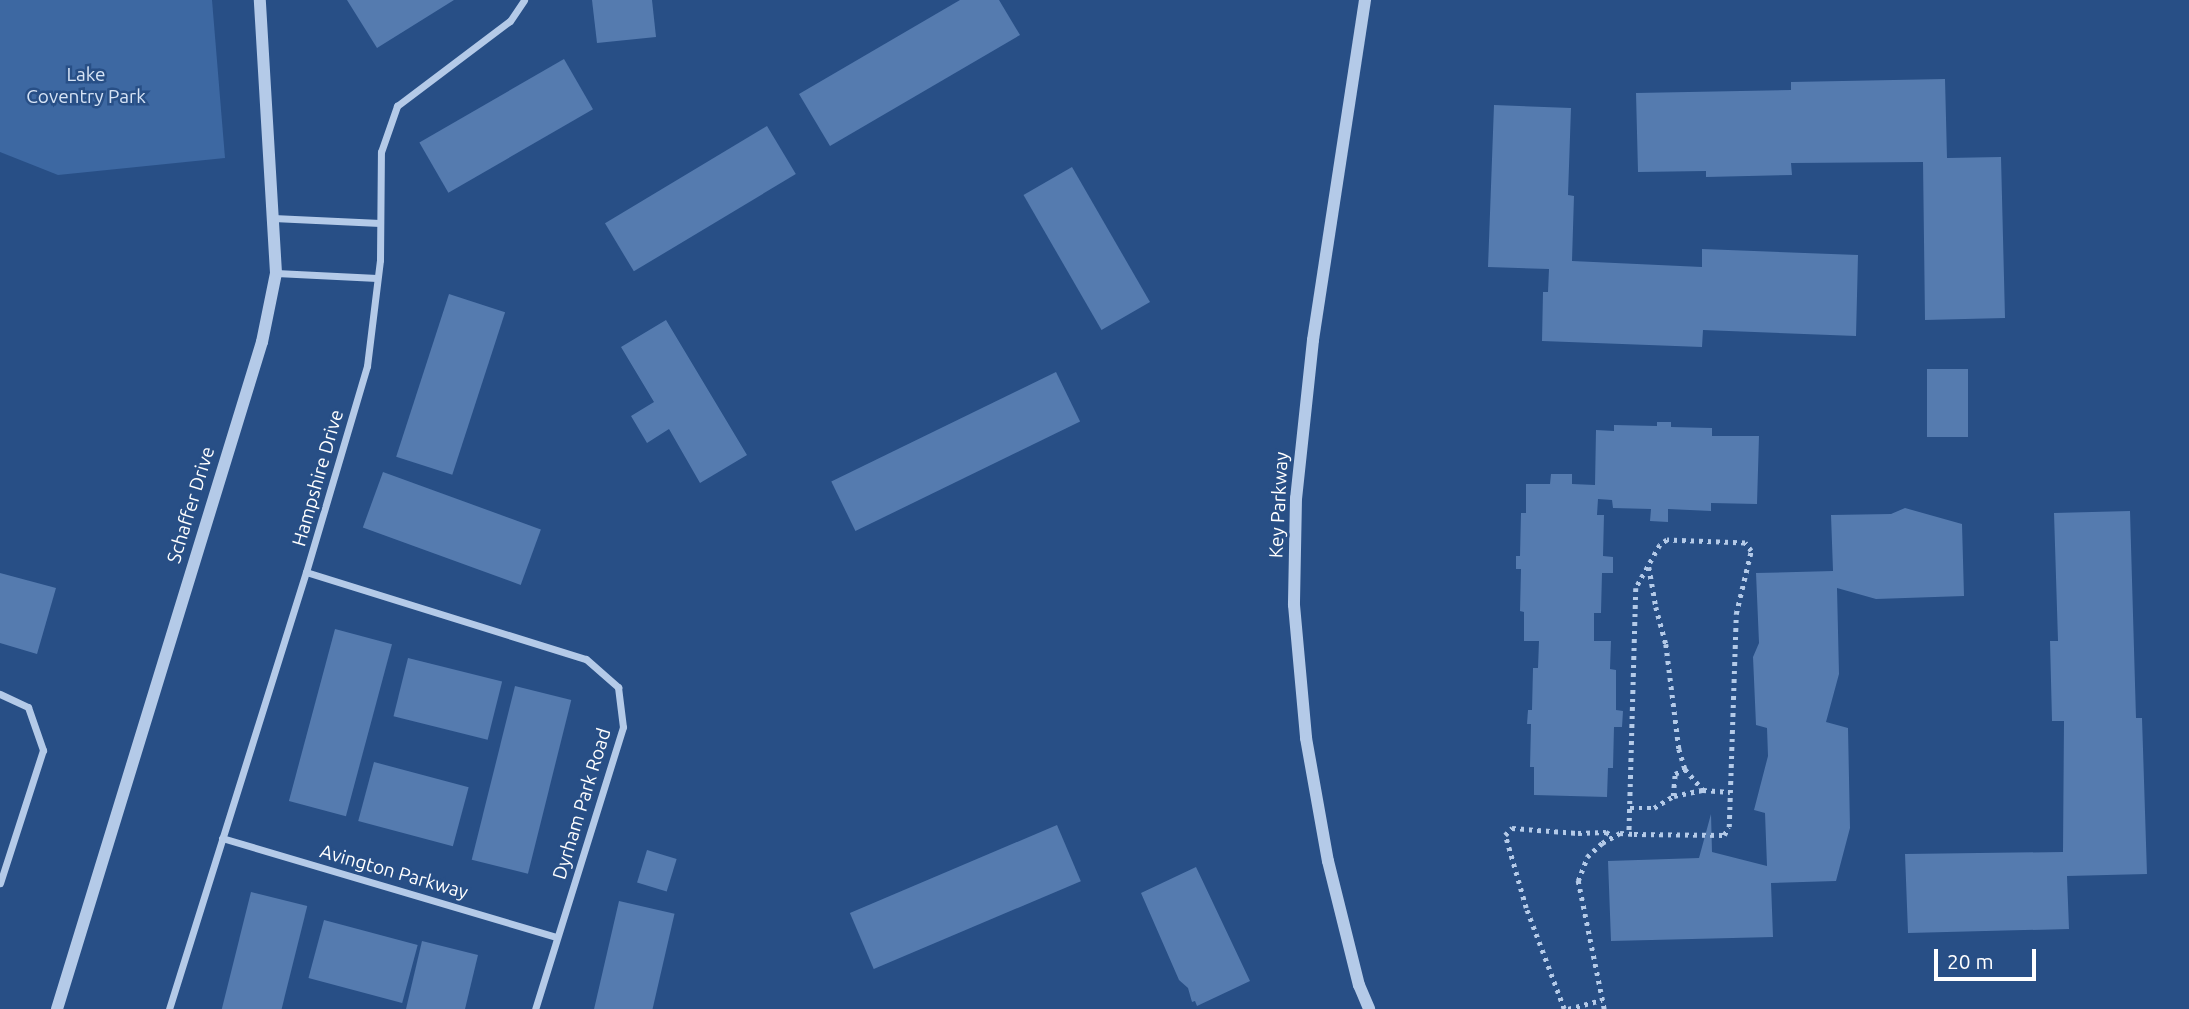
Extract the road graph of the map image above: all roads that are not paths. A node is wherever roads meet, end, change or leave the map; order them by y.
1 (260, 0) edge
2 (524, 0) edge
3 (1365, 0) edge
4 (273, 218) junction
5 (380, 223) junction
6 (276, 273) junction
7 (377, 278) junction
8 (306, 572) junction
9 (0, 694) edge
10 (222, 838) junction
11 (0, 883) edge
12 (557, 937) junction
13 (57, 1009) edge
14 (169, 1009) edge
15 (535, 1009) edge
16 (1368, 1009) edge

1 - 4 street, Schaffer Drive
2 - 5 street, Hampshire Drive
3 - 16 street, Key Parkway
4 - 5 street
4 - 6 street, Schaffer Drive
5 - 7 street, Hampshire Drive
6 - 7 street
6 - 13 street, Schaffer Drive
7 - 8 street, Hampshire Drive
8 - 10 street, Hampshire Drive
8 - 12 street, Dyrham Park Road
9 - 11 street
10 - 12 street, Avington Parkway
10 - 14 street, Hampshire Drive
12 - 15 street, Dyrham Park Road

